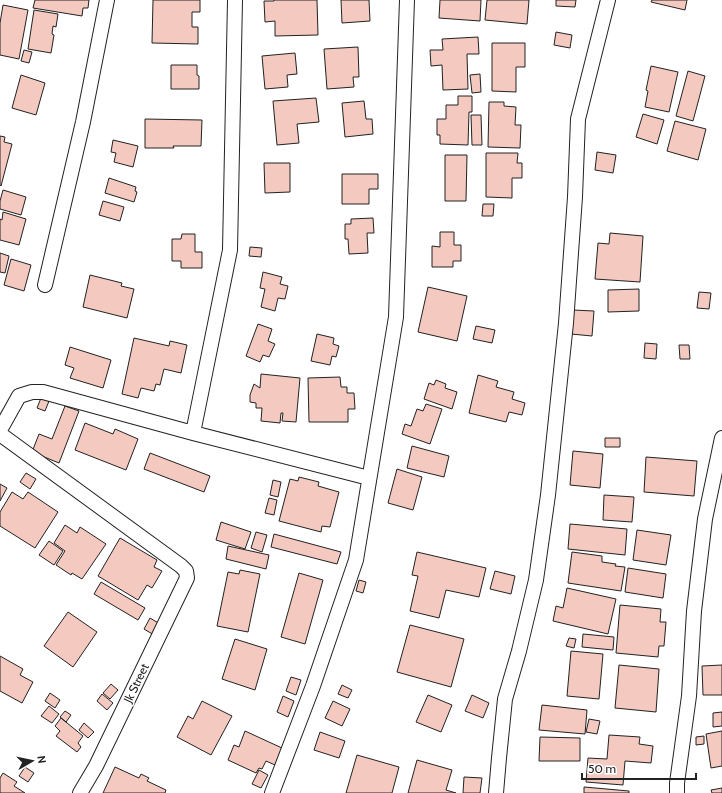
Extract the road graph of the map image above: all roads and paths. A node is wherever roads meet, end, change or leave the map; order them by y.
1 (107, 0) edge
2 (235, 0) edge
3 (407, 0) edge
4 (608, 0) edge
5 (45, 285) dead end
6 (0, 430) edge
7 (192, 433) junction
8 (0, 434) edge
9 (722, 438) edge
10 (369, 478) junction
11 (80, 793) edge
12 (272, 793) edge
13 (496, 793) edge
14 (677, 793) edge

1 - 5 street
2 - 7 street
3 - 10 street
4 - 13 street
6 - 7 street
7 - 10 street
8 - 11 street, Jk Street
9 - 14 street
10 - 12 street

